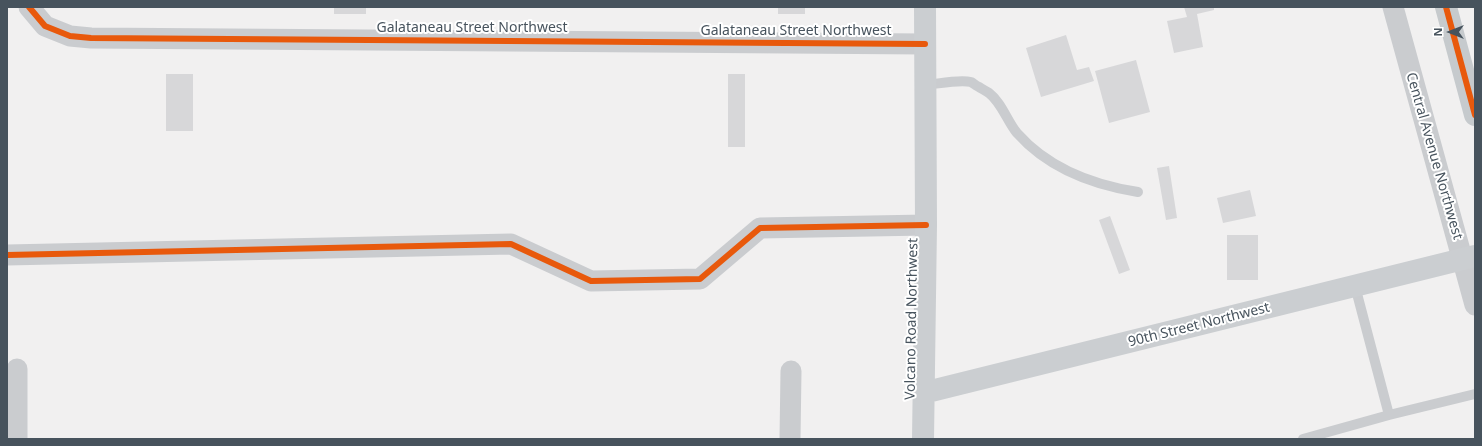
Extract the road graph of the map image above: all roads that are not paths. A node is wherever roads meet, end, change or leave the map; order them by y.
1 (29, 7) edge
2 (925, 7) edge
3 (1393, 7) edge
4 (1446, 7) edge
5 (925, 44) junction
6 (925, 85) junction
7 (1475, 115) edge
8 (1138, 192) dead end
9 (926, 225) junction
10 (7, 255) edge
11 (1469, 257) edge
12 (1355, 286) junction
13 (1475, 305) edge
14 (17, 368) dead end
15 (791, 371) dead end
16 (923, 393) junction
17 (1475, 394) edge
18 (1389, 415) junction
19 (17, 439) edge
20 (790, 439) edge
21 (922, 439) edge
22 (1303, 439) edge

1 - 5 street, Galataneau Street Northwest
2 - 5 street, Volcano Road Northwest
3 - 11 street, Central Avenue Northwest
4 - 7 main road
5 - 6 street, Volcano Road Northwest
6 - 8 lane
6 - 9 street, Volcano Road Northwest
9 - 10 street
9 - 16 street, Volcano Road Northwest
11 - 12 street, 90th Street Northwest
11 - 13 street, Central Avenue Northwest
12 - 16 street, 90th Street Northwest
12 - 18 lane
14 - 19 street
15 - 20 street
16 - 21 street, Volcano Road Northwest
17 - 18 lane
18 - 22 lane

